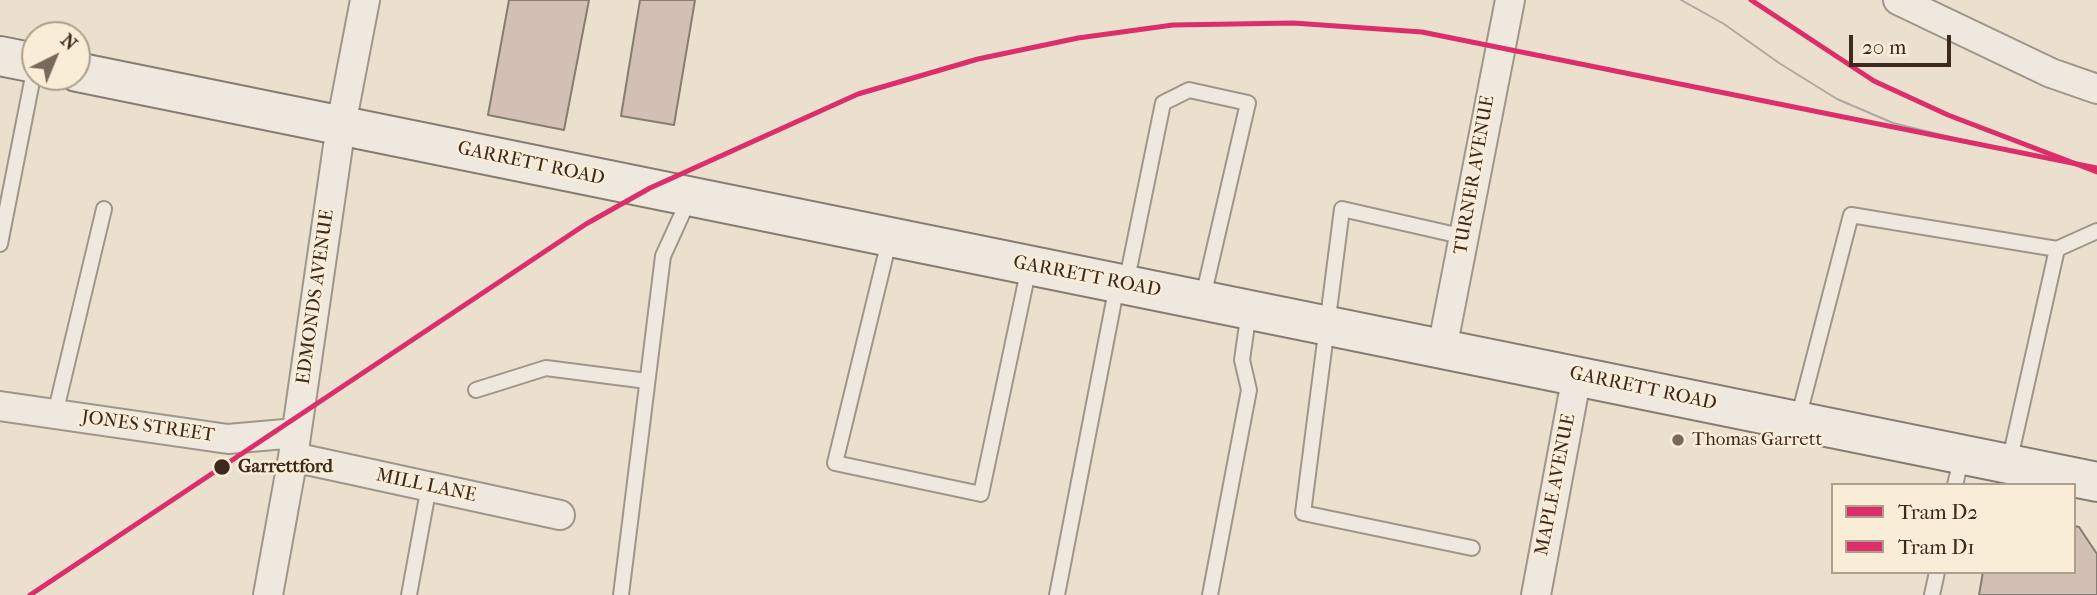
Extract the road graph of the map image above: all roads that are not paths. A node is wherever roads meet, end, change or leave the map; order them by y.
1 (365, 0) edge
2 (1510, 0) edge
3 (1905, 2) edge
4 (0, 56) edge
5 (21, 61) edge
6 (91, 75) edge
7 (2097, 89) edge
8 (30, 91) edge
9 (341, 125) junction
10 (690, 197) junction
11 (104, 209) dead end
12 (2097, 230) edge
13 (890, 237) junction
14 (1465, 237) junction
15 (0, 244) edge
16 (2057, 249) junction
17 (1030, 266) junction
18 (1122, 284) junction
19 (1202, 301) junction
20 (1249, 310) junction
21 (1326, 325) junction
22 (1442, 349) junction
23 (1577, 375) junction
24 (647, 381) junction
25 (476, 390) dead end
26 (0, 406) edge
27 (55, 414) junction
28 (1797, 422) junction
29 (294, 445) junction
30 (2009, 464) junction
31 (1959, 470) edge
32 (2097, 482) edge
33 (429, 486) junction
34 (560, 515) dead end
35 (1472, 548) dead end
36 (1937, 574) edge
37 (268, 595) edge
38 (409, 595) edge
39 (621, 595) edge
40 (1057, 595) edge
41 (1210, 595) edge
42 (1536, 595) edge
43 (1932, 595) edge

1 - 9 street, EDMONDS AVENUE
2 - 14 street, TURNER AVENUE
3 - 7 street
4 - 5 main road
6 - 9 main road, GARRETT ROAD
8 - 15 lane
9 - 10 main road, GARRETT ROAD
9 - 29 street, EDMONDS AVENUE
10 - 13 main road, GARRETT ROAD
10 - 24 lane
11 - 27 lane
12 - 16 lane
13 - 17 main road, GARRETT ROAD
13 - 17 lane
14 - 21 lane
14 - 22 street, TURNER AVENUE
16 - 28 lane
16 - 30 lane
17 - 18 main road, GARRETT ROAD
18 - 19 main road, GARRETT ROAD
18 - 19 lane
18 - 40 lane
19 - 20 main road, GARRETT ROAD
20 - 21 main road, GARRETT ROAD
20 - 41 lane
21 - 22 main road, GARRETT ROAD
21 - 35 lane
22 - 23 main road, GARRETT ROAD
23 - 28 main road, GARRETT ROAD
23 - 42 street, MAPLE AVENUE
24 - 25 lane
24 - 39 lane
26 - 27 street, JONES STREET
27 - 29 street, JONES STREET
28 - 31 main road, GARRETT ROAD
29 - 33 street, MILL LANE
29 - 37 street, EDMONDS AVENUE
30 - 31 main road, GARRETT ROAD
30 - 32 main road, GARRETT ROAD
33 - 34 street, MILL LANE
33 - 38 lane
36 - 43 lane

